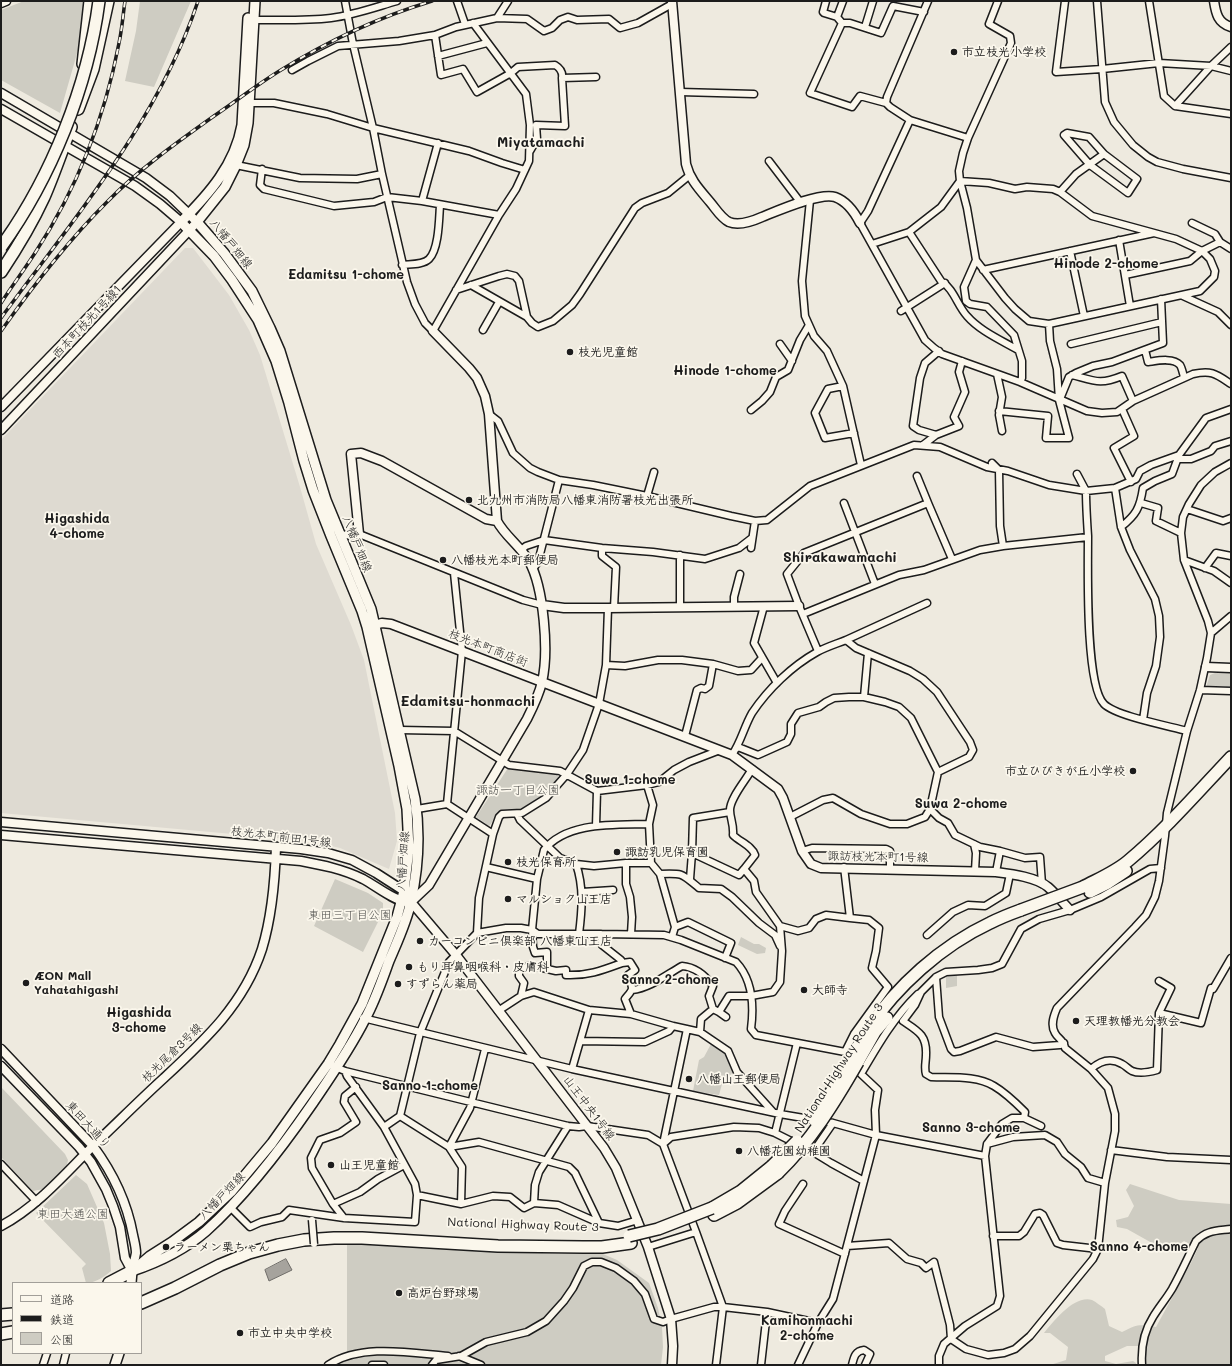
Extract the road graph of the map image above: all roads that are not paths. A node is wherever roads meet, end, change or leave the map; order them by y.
1 (6, 1) edge
2 (90, 1) edge
3 (98, 1) edge
4 (108, 1) edge
5 (249, 1) edge
6 (255, 1) edge
7 (345, 1) edge
8 (397, 1) edge
9 (457, 1) edge
10 (508, 1) edge
11 (826, 1) edge
12 (843, 1) edge
13 (873, 1) edge
14 (928, 1) edge
15 (998, 1) edge
16 (1065, 1) edge
17 (1097, 1) edge
18 (1148, 1) edge
19 (1214, 1) edge
20 (672, 2) edge
21 (1, 3) edge
22 (924, 12) junction
23 (348, 15) junction
24 (837, 17) junction
25 (497, 18) junction
26 (254, 20) junction
27 (473, 23) junction
28 (842, 23) junction
29 (465, 24) junction
30 (865, 27) junction
31 (1231, 27) edge
32 (435, 35) junction
33 (487, 43) junction
34 (353, 44) junction
35 (1231, 48) edge
36 (438, 56) junction
37 (1159, 63) junction
38 (1211, 66) junction
39 (87, 68) junction
40 (1102, 69) junction
41 (292, 70) dead end
42 (1231, 71) edge
43 (511, 73) junction
44 (596, 77) dead end
45 (562, 78) junction
46 (680, 92) junction
47 (1, 93) edge
48 (754, 94) dead end
49 (250, 103) junction
50 (886, 103) junction
51 (1175, 106) junction
52 (1, 109) edge
53 (1231, 114) edge
54 (910, 120) junction
55 (373, 128) junction
56 (65, 131) junction
57 (968, 138) junction
58 (60, 142) junction
59 (438, 144) junction
60 (530, 151) junction
61 (1104, 154) junction
62 (769, 160) dead end
63 (1090, 164) junction
64 (236, 165) junction
65 (262, 170) junction
66 (525, 170) junction
67 (382, 174) junction
68 (690, 175) junction
69 (1231, 178) edge
70 (960, 181) junction
71 (1060, 192) junction
72 (387, 197) junction
73 (810, 200) junction
74 (422, 201) junction
75 (801, 203) junction
76 (440, 205) junction
77 (190, 214) junction
78 (499, 215) junction
79 (181, 222) junction
80 (197, 222) junction
81 (1192, 222) dead end
82 (860, 223) junction
83 (190, 230) junction
84 (909, 232) junction
85 (1155, 232) junction
86 (1119, 240) junction
87 (1220, 242) junction
88 (872, 244) junction
89 (1231, 249) edge
90 (7, 250) edge
91 (1070, 251) junction
92 (1202, 251) junction
93 (976, 260) junction
94 (1, 262) edge
95 (402, 265) junction
96 (983, 270) junction
97 (1, 272) edge
98 (1125, 275) junction
99 (945, 283) junction
100 (471, 285) junction
101 (456, 290) junction
102 (1183, 296) junction
103 (1161, 299) junction
104 (500, 302) junction
105 (1130, 306) junction
106 (908, 307) junction
107 (901, 311) dead end
108 (1084, 316) junction
109 (527, 317) junction
110 (1162, 322) junction
111 (1048, 324) junction
112 (809, 325) junction
113 (1231, 325) edge
114 (483, 330) dead end
115 (433, 331) junction
116 (780, 344) dead end
117 (1071, 344) dead end
118 (1018, 350) junction
119 (1145, 350) junction
120 (939, 351) junction
121 (792, 361) junction
122 (962, 361) junction
123 (997, 374) junction
124 (1072, 375) junction
125 (1184, 377) junction
126 (1020, 382) junction
127 (1231, 384) edge
128 (842, 386) junction
129 (1060, 400) junction
130 (1133, 401) junction
131 (1, 407) edge
132 (1122, 409) junction
133 (1231, 409) edge
134 (751, 410) dead end
135 (999, 411) junction
136 (489, 414) junction
137 (1, 430) edge
138 (1002, 431) dead end
139 (854, 434) junction
140 (936, 435) junction
141 (1231, 442) edge
142 (923, 445) junction
143 (1178, 457) junction
144 (992, 463) dead end
145 (1231, 463) edge
146 (861, 465) junction
147 (999, 470) junction
148 (654, 472) dead end
149 (1077, 474) dead end
150 (917, 476) dead end
151 (559, 480) junction
152 (1131, 482) junction
153 (1115, 488) junction
154 (1086, 491) junction
155 (647, 496) junction
156 (1141, 502) junction
157 (844, 503) dead end
158 (928, 503) junction
159 (1187, 509) junction
160 (1231, 518) edge
161 (497, 521) junction
162 (755, 521) junction
163 (1121, 527) junction
164 (855, 532) junction
165 (1181, 533) junction
166 (340, 534) junction
167 (358, 534) junction
168 (1088, 537) junction
169 (752, 538) junction
170 (544, 540) junction
171 (1003, 546) junction
172 (602, 548) junction
173 (751, 548) dead end
174 (521, 550) junction
175 (680, 555) junction
176 (1231, 556) edge
177 (952, 559) junction
178 (1184, 560) junction
179 (1205, 568) junction
180 (533, 569) junction
181 (454, 573) junction
182 (740, 574) dead end
183 (1231, 583) edge
184 (875, 584) junction
185 (927, 603) dead end
186 (542, 605) junction
187 (764, 606) junction
188 (680, 607) junction
189 (734, 607) junction
190 (611, 608) junction
191 (801, 610) junction
192 (1231, 616) edge
193 (371, 626) junction
194 (1211, 633) junction
195 (846, 640) junction
196 (462, 651) junction
197 (818, 652) junction
198 (868, 653) junction
199 (762, 658) junction
200 (713, 664) junction
201 (606, 665) junction
202 (1206, 667) junction
203 (1231, 668) edge
204 (542, 682) junction
205 (777, 683) junction
206 (1200, 690) junction
207 (1231, 690) edge
208 (864, 697) junction
209 (599, 704) junction
210 (1143, 720) junction
211 (400, 730) junction
212 (454, 731) junction
213 (1187, 731) junction
214 (685, 736) junction
215 (738, 747) junction
216 (721, 750) junction
217 (732, 755) junction
218 (1231, 757) edge
219 (503, 762) junction
220 (1231, 767) edge
221 (752, 769) junction
222 (938, 772) junction
223 (567, 774) junction
224 (647, 785) junction
225 (597, 791) junction
226 (447, 804) junction
227 (417, 809) junction
228 (930, 810) junction
229 (730, 812) junction
230 (517, 814) junction
231 (790, 817) junction
232 (468, 818) junction
233 (1, 822) edge
234 (649, 824) junction
235 (596, 826) junction
236 (1165, 831) junction
237 (493, 834) junction
238 (1, 835) edge
239 (974, 844) junction
240 (547, 846) junction
241 (276, 847) junction
242 (802, 850) junction
243 (1000, 851) junction
244 (692, 853) junction
245 (275, 859) junction
246 (626, 863) junction
247 (651, 863) junction
248 (576, 864) junction
249 (486, 867) junction
250 (844, 867) junction
251 (1161, 868) junction
252 (744, 869) junction
253 (890, 869) junction
254 (975, 871) junction
255 (996, 872) junction
256 (660, 874) junction
257 (1010, 874) junction
258 (536, 879) junction
259 (690, 879) junction
260 (1042, 884) junction
261 (613, 890) dead end
262 (404, 891) junction
263 (582, 892) junction
264 (401, 901) junction
265 (411, 902) junction
266 (1070, 910) junction
267 (850, 918) junction
268 (780, 926) junction
269 (675, 927) junction
270 (532, 930) junction
271 (477, 933) junction
272 (579, 934) junction
273 (601, 934) junction
274 (631, 934) junction
275 (927, 935) dead end
276 (672, 937) junction
277 (782, 951) junction
278 (456, 955) junction
279 (724, 958) junction
280 (1231, 958) edge
281 (622, 963) junction
282 (547, 968) junction
283 (936, 977) junction
284 (1158, 981) dead end
285 (632, 990) junction
286 (921, 992) junction
287 (521, 996) junction
288 (751, 996) junction
289 (589, 1010) junction
290 (716, 1010) junction
291 (498, 1011) junction
292 (1159, 1013) junction
293 (631, 1014) junction
294 (356, 1015) junction
295 (726, 1017) dead end
296 (365, 1019) junction
297 (673, 1026) junction
298 (686, 1029) junction
299 (700, 1032) junction
300 (420, 1033) junction
301 (581, 1041) junction
302 (797, 1043) junction
303 (1064, 1043) junction
304 (1, 1049) edge
305 (486, 1049) junction
306 (851, 1058) junction
307 (538, 1062) junction
308 (328, 1064) junction
309 (1, 1066) edge
310 (341, 1069) junction
311 (572, 1069) junction
312 (1091, 1069) junction
313 (861, 1074) junction
314 (407, 1086) junction
315 (356, 1087) junction
316 (674, 1091) junction
317 (472, 1102) junction
318 (776, 1113) junction
319 (400, 1116) junction
320 (1024, 1118) junction
321 (833, 1123) junction
322 (568, 1126) junction
323 (587, 1126) junction
324 (1041, 1126) dead end
325 (384, 1127) junction
326 (775, 1133) junction
327 (876, 1135) junction
328 (663, 1144) junction
329 (987, 1144) junction
330 (93, 1146) junction
331 (449, 1147) junction
332 (1111, 1150) junction
333 (813, 1152) junction
334 (86, 1154) junction
335 (985, 1156) junction
336 (547, 1160) junction
337 (1231, 1160) edge
338 (1, 1164) edge
339 (404, 1165) junction
340 (864, 1181) junction
341 (1105, 1183) junction
342 (803, 1184) dead end
343 (417, 1195) junction
344 (37, 1202) junction
345 (534, 1203) junction
346 (333, 1204) junction
347 (461, 1204) junction
348 (230, 1207) junction
349 (344, 1218) junction
350 (312, 1220) dead end
351 (638, 1220) junction
352 (599, 1223) junction
353 (1, 1226) edge
354 (1231, 1229) edge
355 (696, 1232) junction
356 (993, 1236) junction
357 (314, 1244) dead end
358 (847, 1246) junction
359 (648, 1247) junction
360 (1098, 1248) junction
361 (845, 1254) junction
362 (132, 1271) junction
363 (111, 1282) edge
364 (131, 1282) edge
365 (152, 1295) junction
366 (142, 1296) edge
367 (142, 1302) edge
368 (723, 1307) junction
369 (767, 1312) junction
370 (12, 1314) edge
371 (1, 1315) edge
372 (671, 1319) junction
373 (818, 1323) junction
374 (12, 1326) edge
375 (1, 1327) edge
376 (12, 1332) edge
377 (1, 1334) edge
378 (12, 1337) edge
379 (1, 1339) edge
380 (951, 1339) junction
381 (47, 1354) edge
382 (66, 1354) edge
383 (119, 1354) edge
384 (460, 1356) junction
385 (43, 1365) edge
386 (63, 1365) edge
387 (115, 1365) edge
388 (328, 1365) edge
389 (372, 1365) edge
390 (384, 1365) edge
391 (432, 1365) edge
392 (481, 1365) edge
393 (672, 1365) edge
394 (716, 1365) edge
395 (761, 1365) edge
396 (798, 1365) edge
397 (852, 1365) edge
398 (865, 1365) edge
399 (939, 1365) edge
400 (1142, 1365) edge

1 - 21 street
2 - 39 highway
3 - 90 highway, bridge
4 - 39 highway
5 - 77 main road
6 - 26 main road, 八幡戸畑線
7 - 23 street
8 - 23 street
9 - 29 street
10 - 25 street
11 - 24 street
12 - 24 street
13 - 30 street
14 - 22 street
15 - 57 street
16 - 40 street
17 - 40 street
18 - 37 street
19 - 31 street
20 - 25 street
20 - 46 street
22 - 30 street
22 - 50 street
23 - 26 street
23 - 34 street
24 - 28 street
25 - 27 street
26 - 49 main road, 八幡戸畑線
27 - 29 street
27 - 33 street
28 - 30 street
28 - 50 street
29 - 32 street
32 - 34 street
32 - 36 street
33 - 36 street
33 - 43 street
34 - 41 street
34 - 55 street
35 - 38 street
36 - 43 street
37 - 38 street
37 - 40 street
37 - 51 street
38 - 42 street
38 - 51 street
39 - 56 highway
40 - 69 street
43 - 45 street
43 - 60 street
44 - 45 street
45 - 60 street
46 - 48 street
46 - 68 street
47 - 56 street
49 - 55 street
49 - 64 main road, 八幡戸畑線
50 - 54 street
51 - 53 street
52 - 58 street, 八幡戸畑線
54 - 57 street
54 - 82 street
55 - 59 street
55 - 67 street
56 - 58 highway
56 - 77 street
57 - 70 street
58 - 79 street, 八幡戸畑線
58 - 90 highway
59 - 66 street
59 - 74 street
60 - 66 street
61 - 63 street
61 - 63 street
61 - 63 street
62 - 75 street
63 - 71 street
64 - 65 street
64 - 80 main road, 八幡戸畑線
65 - 67 street
65 - 72 street
66 - 78 street
67 - 72 street
68 - 75 street
68 - 109 street
70 - 71 street
70 - 84 street
70 - 93 street
71 - 85 street
72 - 74 street
72 - 95 street
73 - 75 street
73 - 82 street
73 - 112 street
74 - 76 street
76 - 78 street
76 - 95 street
77 - 79 main road
77 - 80 street
78 - 101 street
79 - 83 main road, 八幡戸畑線
79 - 131 street, 西本町枝光1号線1
80 - 83 street, 西本町枝光1号線1
80 - 166 main road, 八幡戸畑線
81 - 87 street
82 - 88 street
83 - 137 street, 西本町枝光1号線1
83 - 193 main road, 八幡戸畑線
84 - 88 street
84 - 99 street
85 - 86 street
85 - 92 street
86 - 91 street
86 - 98 street
87 - 89 street
87 - 92 street
88 - 106 street
90 - 94 highway
90 - 97 highway
91 - 96 street
91 - 108 street
92 - 98 street
92 - 102 street
93 - 96 street
93 - 118 street
95 - 115 street
96 - 111 street
98 - 105 street
99 - 106 street
99 - 118 street
100 - 101 street
100 - 104 street
100 - 109 street
101 - 115 street
102 - 103 street
102 - 113 street
103 - 105 street
103 - 110 street
104 - 109 street
104 - 114 street
105 - 108 street
106 - 107 street
106 - 120 street
108 - 111 street
110 - 117 street
110 - 119 street
111 - 129 street
112 - 121 street
112 - 128 street
115 - 136 street
116 - 121 street
118 - 126 street
119 - 124 street
119 - 125 street
120 - 122 street
120 - 140 street
121 - 134 street
122 - 123 street
122 - 140 street
123 - 126 street
123 - 135 street
124 - 129 street
124 - 130 street
125 - 127 street
125 - 130 street
126 - 129 street
128 - 139 street
128 - 139 street
129 - 132 street
129 - 135 street
130 - 132 street
132 - 152 street
133 - 143 street
135 - 138 street
136 - 151 street
136 - 161 street
139 - 146 street
140 - 142 street
141 - 143 street
142 - 146 street
142 - 147 street
143 - 152 street
143 - 156 street
144 - 147 street
145 - 159 street
146 - 162 street
147 - 154 street
147 - 171 street
148 - 155 street
149 - 154 street
150 - 158 street
151 - 155 street
151 - 170 street
152 - 153 street
153 - 154 street
153 - 163 street
154 - 168 street
155 - 162 street
156 - 163 street
156 - 165 street
157 - 164 street
158 - 164 street
158 - 177 street
159 - 160 street
159 - 165 street
161 - 167 street
161 - 174 street
162 - 169 street
163 - 210 street
164 - 184 street
164 - 191 street
165 - 178 street
166 - 167 street
166 - 193 main road, 八幡戸畑線
167 - 181 street
168 - 171 street
168 - 210 street
169 - 173 street
169 - 175 street
170 - 172 street
170 - 174 street
170 - 180 street
171 - 177 street
172 - 175 street
172 - 190 street
174 - 180 street
175 - 188 street
176 - 179 street
177 - 184 street
178 - 179 street
178 - 194 street
179 - 183 street
180 - 186 street
181 - 186 street
181 - 196 street
182 - 189 street
184 - 191 street
185 - 195 street
186 - 190 street
186 - 204 street
187 - 189 street
187 - 191 street
187 - 199 street
188 - 189 street
188 - 190 street
190 - 201 street
191 - 197 street
192 - 194 street
193 - 196 street, 枝光本町商店街
193 - 211 main road, 八幡戸畑線
193 - 262 main road, 八幡戸畑線
194 - 202 street
195 - 197 street
195 - 198 street
196 - 204 street, 枝光本町商店街
196 - 212 street
197 - 205 street
198 - 208 street
198 - 222 street
199 - 200 street
199 - 205 street
200 - 201 street
200 - 214 street
201 - 209 street
202 - 203 street
202 - 206 street
204 - 209 street, 枝光本町商店街
204 - 219 street
205 - 215 street
206 - 207 street
206 - 213 street
208 - 215 street
208 - 222 street
209 - 214 street, 諏訪枝光本町1号線
209 - 223 street
210 - 213 street
211 - 212 street
211 - 227 main road, 八幡戸畑線
212 - 219 street
212 - 226 street
213 - 236 street
214 - 216 street, 諏訪枝光本町1号線
215 - 217 street
216 - 217 street, 諏訪枝光本町1号線
216 - 224 street
217 - 221 street, 諏訪枝光本町1号線
218 - 236 highway, National Highway Route 3
219 - 223 street
219 - 232 street
220 - 236 highway, National Highway Route 3
221 - 229 street
221 - 231 street, 諏訪枝光本町1号線
222 - 228 street
223 - 225 street
223 - 230 street
224 - 225 street
224 - 234 street
225 - 235 street
226 - 227 street
226 - 232 street
227 - 265 main road, 八幡戸畑線
228 - 231 street
228 - 239 street
229 - 244 street
229 - 252 street
230 - 237 street
230 - 240 street
231 - 242 street, 諏訪枝光本町1号線
232 - 237 street
232 - 265 street
233 - 241 street, 枝光本町前田1号線
234 - 235 street
234 - 247 street
235 - 240 street
236 - 251 street
236 - 306 highway, National Highway Route 3, bridge
237 - 249 street
238 - 245 street, 枝光本町前田1号線
239 - 243 street
239 - 254 street
240 - 248 street
240 - 258 street
241 - 245 street, 枝光尾倉3号線
241 - 262 street, 枝光本町前田1号線
242 - 250 street, 諏訪枝光本町1号線
242 - 253 street
243 - 255 street
243 - 260 street
244 - 252 street
244 - 259 street
245 - 264 street, 枝光本町前田1号線
245 - 330 street, 枝光尾倉3号線
246 - 247 street
246 - 248 street
246 - 274 street
247 - 256 street
248 - 263 street
249 - 258 street
249 - 271 street
250 - 253 street, 諏訪枝光本町1号線
250 - 267 street
251 - 266 street
251 - 303 street
252 - 268 street
253 - 254 street, 諏訪枝光本町1号線
254 - 255 street, 諏訪枝光本町1号線
255 - 257 street, 諏訪枝光本町1号線
256 - 259 street
256 - 269 street
257 - 260 street, 諏訪枝光本町1号線
257 - 275 street
258 - 270 street
259 - 277 street
260 - 266 street, 諏訪枝光本町1号線
261 - 263 street
262 - 264 main road, 八幡戸畑線
262 - 265 street, 枝光本町前田1号線
263 - 272 street
264 - 265 street, 枝光本町前田1号線
264 - 294 main road, 八幡戸畑線
265 - 278 street, 山王中央1号線
265 - 296 main road, 八幡戸畑線
266 - 283 street
267 - 268 street
267 - 306 street
268 - 277 street
269 - 276 street
269 - 279 street
270 - 271 street
270 - 272 street
270 - 282 street
271 - 278 street
272 - 273 street
273 - 274 street
273 - 281 street
274 - 276 street
276 - 279 street
277 - 288 street
278 - 291 street, 山王中央1号線
278 - 300 street
279 - 288 street
280 - 292 street
281 - 282 street
281 - 285 street
282 - 287 street
283 - 286 street
283 - 303 street
284 - 292 street
285 - 290 street
285 - 293 street
286 - 313 street
286 - 320 street
287 - 289 street
287 - 291 street
288 - 290 street
288 - 302 street
289 - 293 street
289 - 301 street
290 - 295 street
290 - 299 street
291 - 307 street, 山王中央1号線
292 - 312 street
293 - 297 street
294 - 296 street
294 - 308 main road, 八幡戸畑線
296 - 300 street
296 - 310 main road, 八幡戸畑線
297 - 298 street
297 - 301 street
298 - 299 street
298 - 316 street
299 - 318 street
300 - 305 street
300 - 314 street
301 - 311 street
302 - 306 street
302 - 318 street
303 - 312 street
304 - 330 street, 東田大通り
305 - 307 street
305 - 317 street
306 - 313 street
306 - 365 highway, National Highway Route 3, bridge
307 - 311 street
307 - 323 street, 山王中央1号線
308 - 310 street
308 - 362 main road, 八幡戸畑線
309 - 334 street, 東田大通り
310 - 314 street
310 - 315 street
310 - 348 main road, 八幡戸畑線
311 - 316 street
312 - 332 street
313 - 327 street
314 - 317 street
314 - 319 street
315 - 325 street
315 - 346 street
316 - 318 street
316 - 328 street
317 - 322 street
317 - 331 street
318 - 321 street
318 - 326 street
319 - 325 street
319 - 331 street
320 - 324 street
320 - 329 street
321 - 327 street
321 - 333 street
322 - 323 street
322 - 336 street
323 - 328 street
323 - 351 street, 山王中央1号線
325 - 339 street
326 - 328 street
326 - 333 street
327 - 335 street
327 - 340 street
328 - 355 street
329 - 335 street
329 - 341 street
330 - 334 street, 枝光尾倉3号線
330 - 362 street, 東田大通り
331 - 336 street
331 - 347 street
332 - 337 street
332 - 341 street
333 - 340 street
334 - 344 street, 枝光尾倉3号線
334 - 362 street, 東田大通り
335 - 356 street
336 - 345 street
336 - 352 street
338 - 344 street
339 - 343 street
339 - 346 street
340 - 358 street
341 - 360 street
342 - 361 street
343 - 347 street
343 - 349 street
344 - 353 street, 枝光尾倉3号線
345 - 347 street
345 - 352 street
346 - 349 street
348 - 349 street
348 - 362 main road, 八幡戸畑線
350 - 357 street, bridge
351 - 352 street
351 - 359 street, 山王中央1号線
354 - 400 street
355 - 359 street
355 - 368 street
356 - 360 street
356 - 380 street
358 - 361 street
358 - 380 street
359 - 372 street, 山王中央1号線
360 - 380 street
361 - 373 street
362 - 363 highway
362 - 364 main road
365 - 366 highway, National Highway Route 3
365 - 367 highway, National Highway Route 3
368 - 369 street
368 - 372 street
368 - 394 street
369 - 373 street
369 - 395 street
370 - 371 highway
372 - 384 street
372 - 393 street, 山王中央1号線
373 - 396 street
374 - 375 highway
376 - 377 highway
378 - 379 street
380 - 399 street
381 - 385 street
382 - 386 street
383 - 387 main road
384 - 388 street
384 - 391 street
384 - 392 street
389 - 390 street
397 - 398 street

